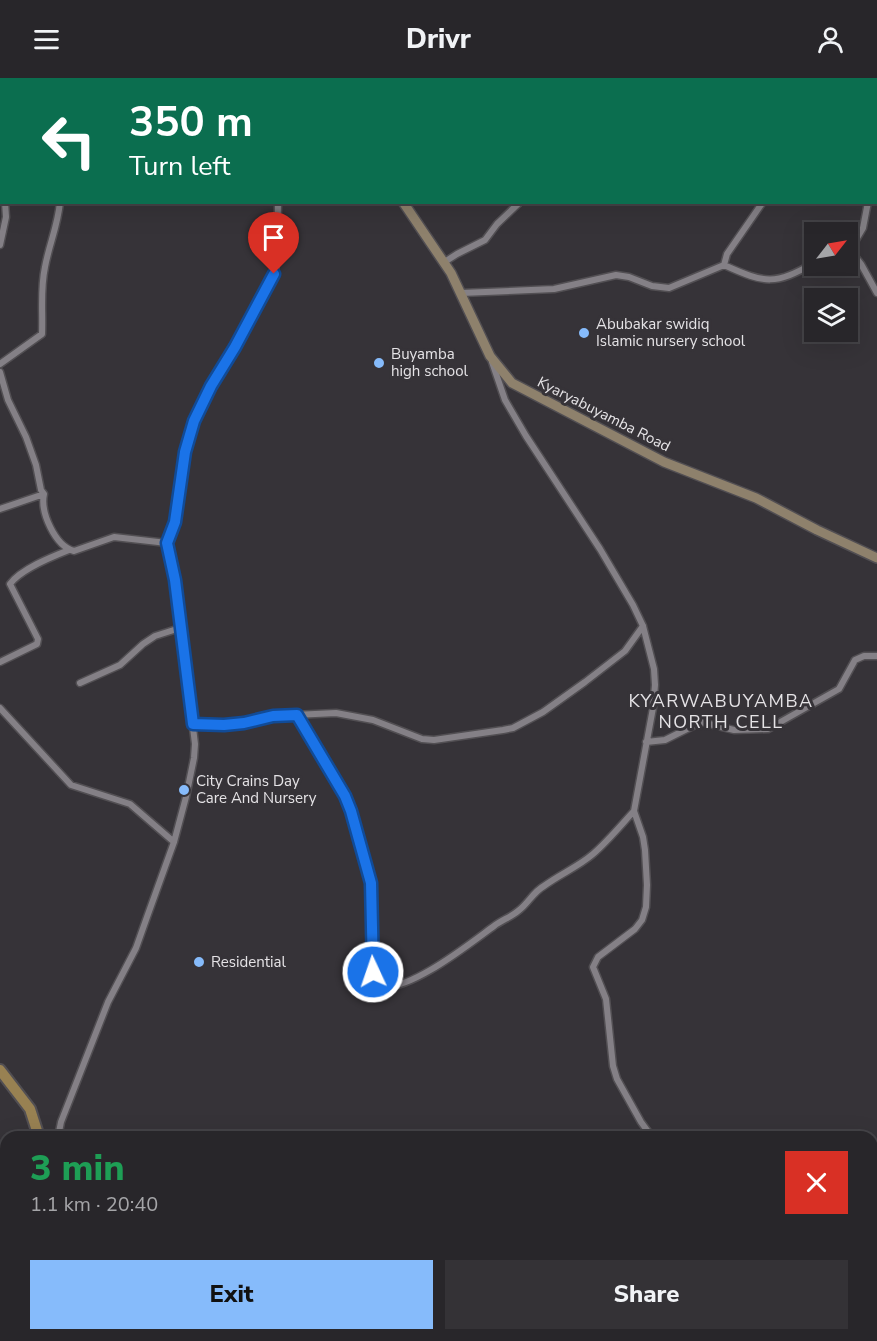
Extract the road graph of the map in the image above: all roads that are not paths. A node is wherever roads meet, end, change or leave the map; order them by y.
1 (5, 204) edge
2 (60, 204) edge
3 (279, 204) edge
4 (405, 204) edge
5 (518, 204) edge
6 (762, 204) edge
7 (868, 204) edge
8 (858, 236) edge
9 (0, 245) edge
10 (858, 260) edge
11 (443, 263) junction
12 (724, 265) junction
13 (804, 268) edge
14 (461, 293) junction
15 (877, 293) edge
16 (489, 356) junction
17 (0, 364) edge
18 (0, 372) edge
19 (44, 494) junction
20 (0, 509) edge
21 (167, 543) junction
22 (69, 550) junction
23 (877, 558) edge
24 (643, 626) junction
25 (180, 628) junction
26 (877, 656) edge
27 (0, 662) edge
28 (80, 683) dead end
29 (0, 708) edge
30 (297, 715) junction
31 (193, 724) junction
32 (646, 742) junction
33 (634, 811) junction
34 (174, 842) junction
35 (0, 1070) edge
36 (21, 1098) junction
37 (31, 1131) edge
38 (37, 1131) edge
39 (59, 1131) edge
40 (648, 1131) edge

1 - 9 street
2 - 17 street
3 - 21 street
4 - 11 street, Kyaryabuyamba Road
5 - 11 street
6 - 12 street
7 - 8 street
10 - 15 street
11 - 14 street, Kyaryabuyamba Road
12 - 13 street
12 - 14 street
14 - 16 street, Kyaryabuyamba Road
16 - 23 street, Kyaryabuyamba Road
16 - 24 street
18 - 19 street
19 - 20 street
19 - 22 street
21 - 22 street
21 - 25 street
22 - 27 street
24 - 30 street
24 - 32 street
25 - 28 street
25 - 31 street
26 - 32 street
29 - 34 street
30 - 31 street
30 - 33 street
31 - 34 street
32 - 33 street
33 - 40 street
34 - 39 street
35 - 36 main road
36 - 37 main road
36 - 38 main road

